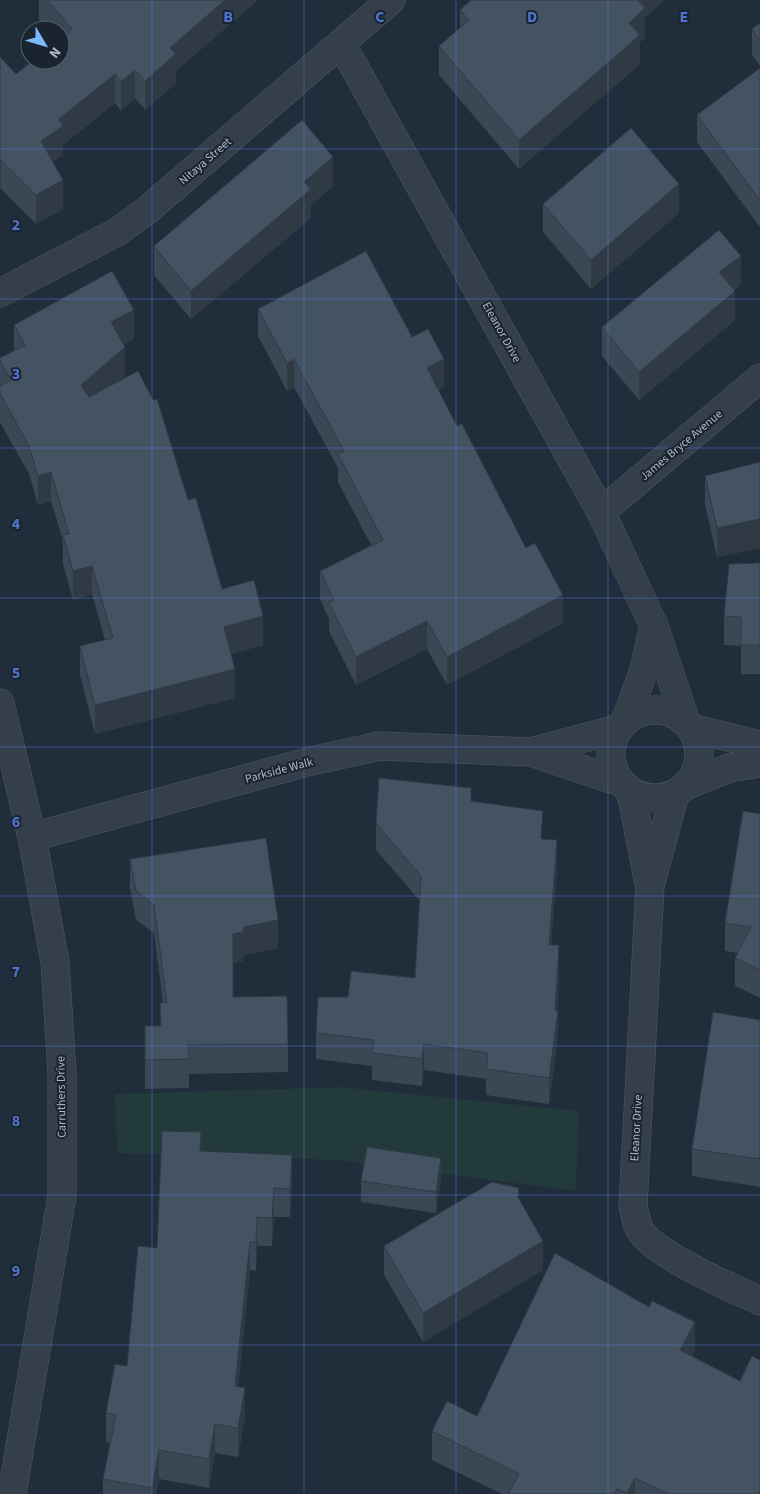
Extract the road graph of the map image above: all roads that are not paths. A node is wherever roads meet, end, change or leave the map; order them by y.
1 (391, 0) edge
2 (341, 43) junction
3 (0, 294) edge
4 (760, 378) edge
5 (601, 512) junction
6 (654, 626) junction
7 (0, 703) edge
8 (622, 724) junction
9 (688, 725) junction
10 (760, 745) edge
11 (531, 752) junction
12 (760, 763) edge
13 (625, 787) junction
14 (681, 789) junction
15 (32, 837) junction
16 (650, 886) junction
17 (760, 1301) edge
18 (12, 1494) edge

1 - 2 street, Nitaya Street
2 - 3 street, Nitaya Street
2 - 5 street, Eleanor Drive
4 - 5 street, James Bryce Avenue
5 - 6 street, Eleanor Drive
6 - 8 street
6 - 9 street, Eleanor Drive
7 - 15 street, Carruthers Drive
8 - 9 street
8 - 11 street, Parkside Walk
8 - 13 street
9 - 10 street
9 - 14 street
11 - 13 street, Parkside Walk
11 - 15 street, Parkside Walk
12 - 14 street
13 - 14 street
13 - 16 street, Eleanor Drive
14 - 16 street, Eleanor Drive
15 - 18 street, Carruthers Drive
16 - 17 street, Eleanor Drive

